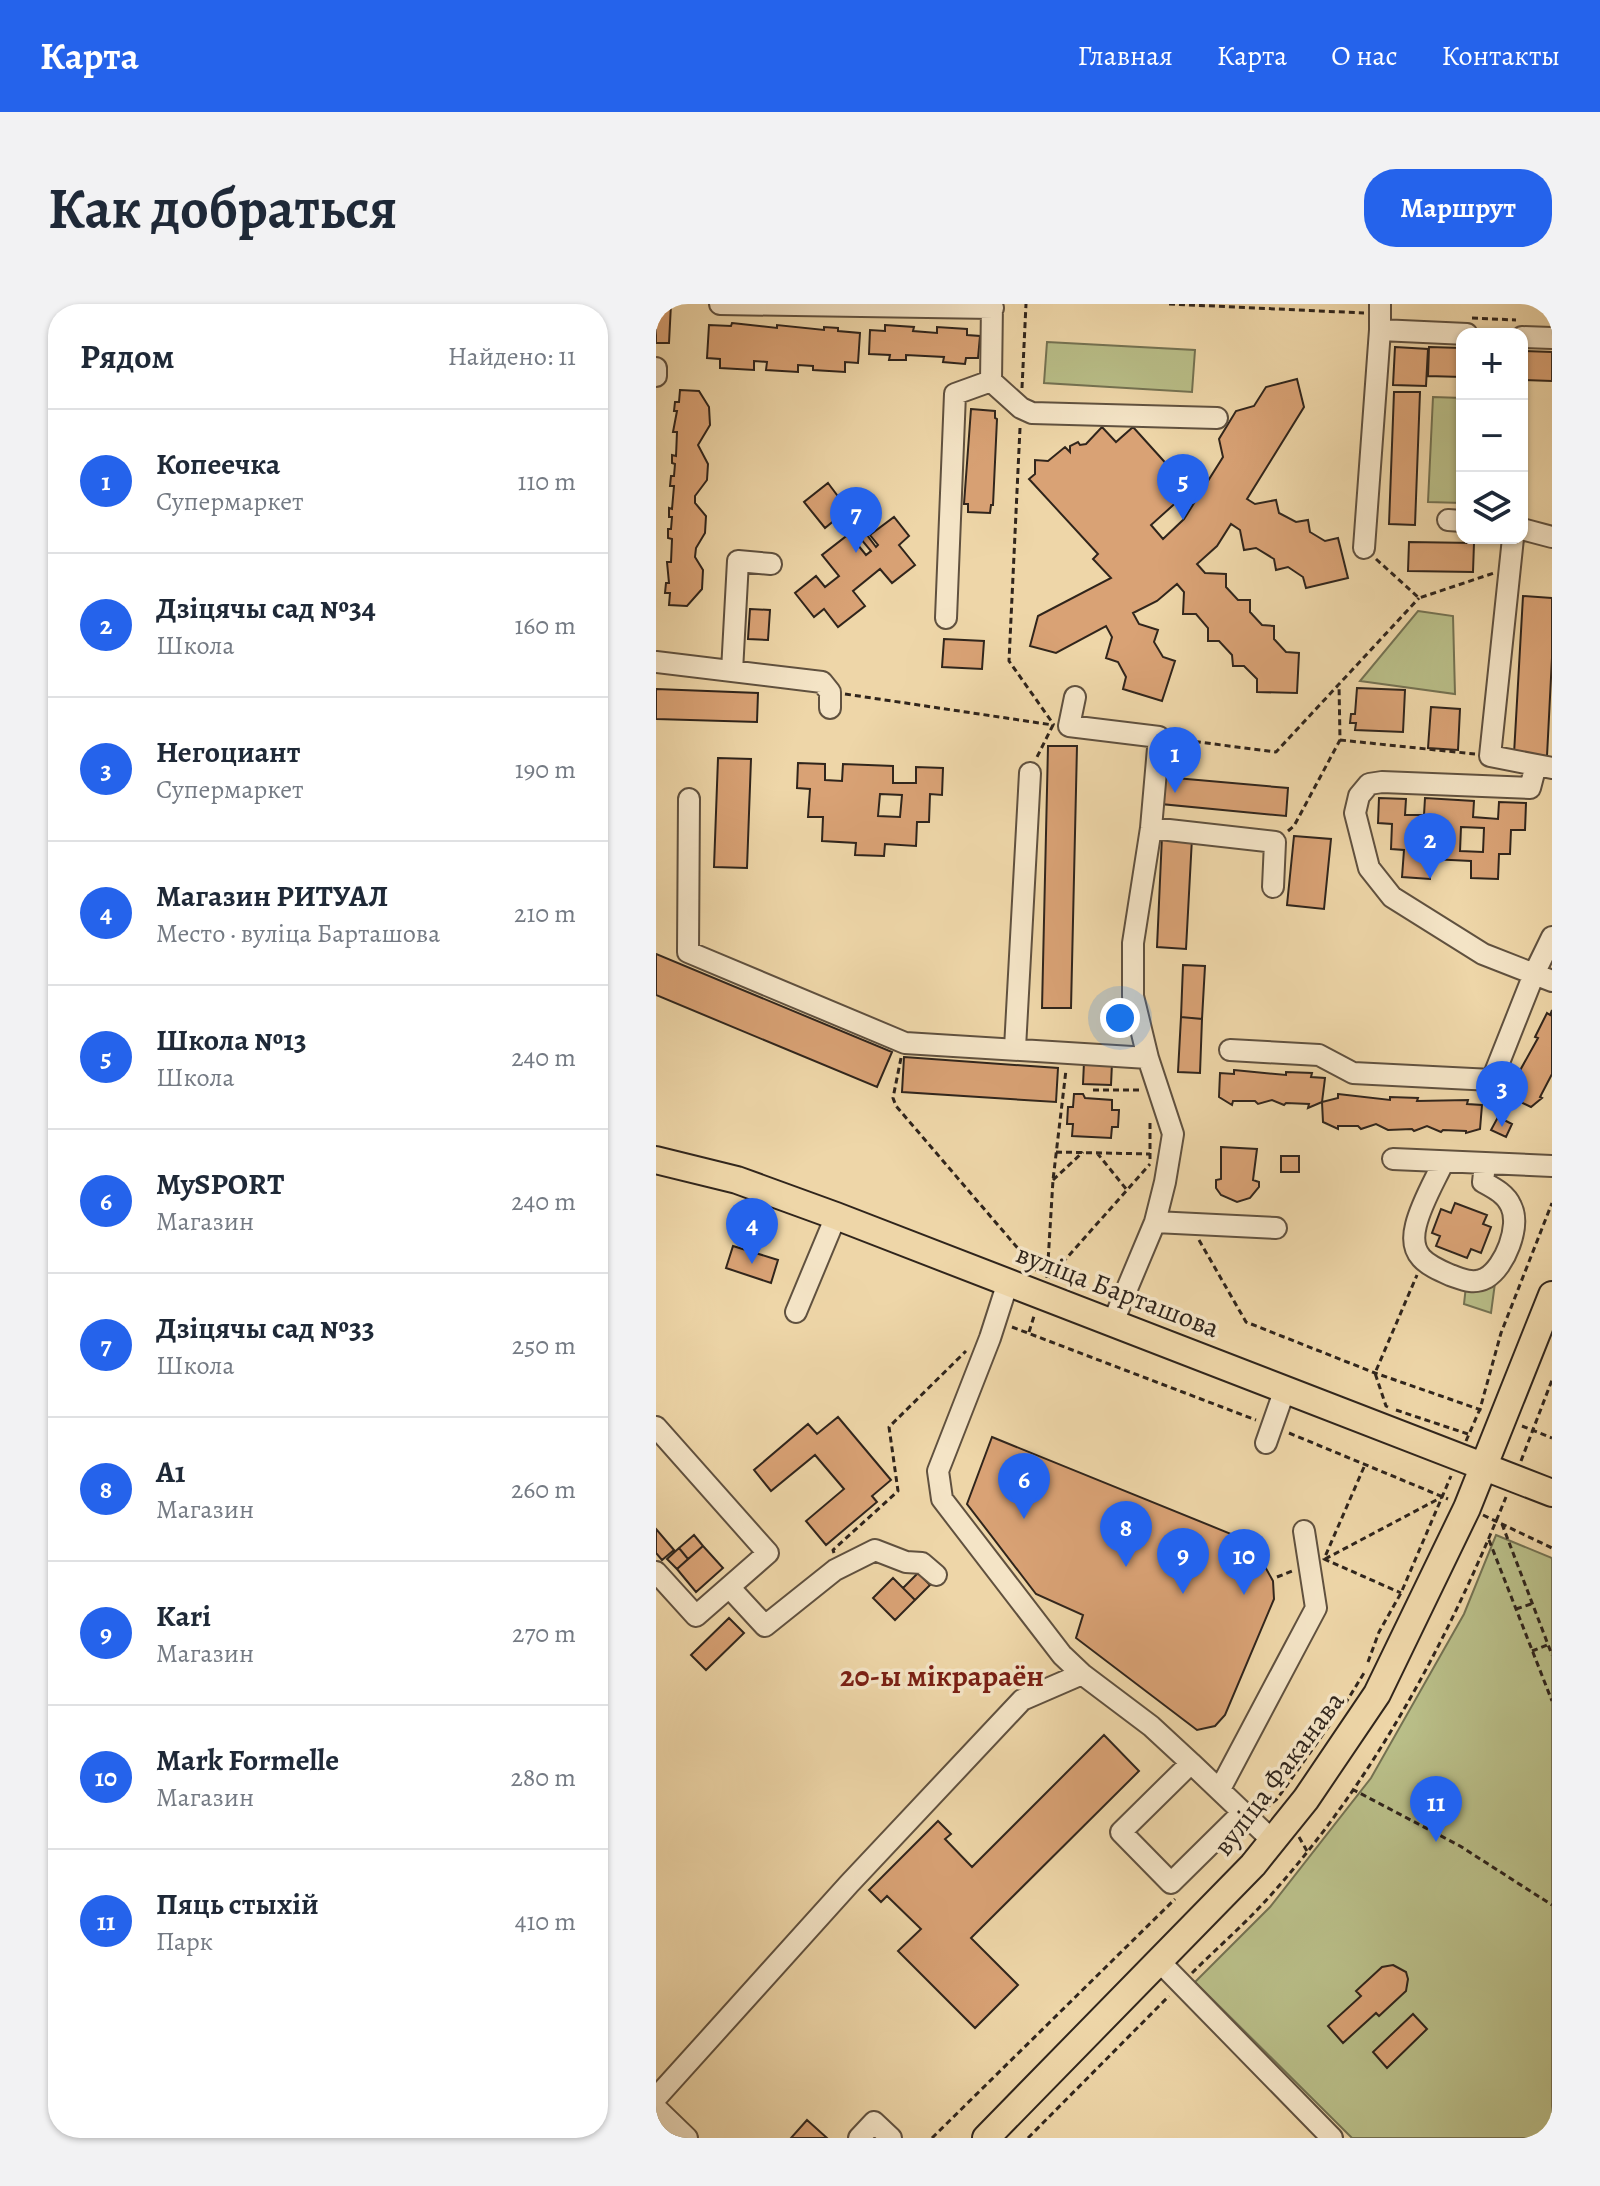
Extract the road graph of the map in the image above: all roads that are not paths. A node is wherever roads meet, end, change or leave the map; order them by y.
1 (720, 304) edge
2 (845, 305) edge
3 (992, 306) edge
4 (1380, 316) edge
5 (1463, 326) edge
6 (1528, 330) edge
7 (1552, 338) edge
8 (656, 368) edge
9 (656, 376) edge
10 (991, 381) junction
11 (1217, 418) dead end
12 (1528, 529) edge
13 (1551, 531) edge
14 (1512, 544) edge
15 (1364, 548) road end
16 (771, 564) dead end
17 (946, 618) dead end
18 (656, 662) edge
19 (732, 671) junction
20 (1075, 697) dead end
21 (830, 700) road end
22 (1544, 767) edge
23 (1030, 773) road end
24 (689, 799) dead end
25 (1151, 828) junction
26 (1273, 887) dead end
27 (1552, 937) edge
28 (1543, 978) edge
29 (1015, 1048) junction
30 (1230, 1050) dead end
31 (1148, 1058) junction
32 (1393, 1159) dead end
33 (656, 1160) edge
34 (1443, 1163) junction
35 (1485, 1164) junction
36 (1552, 1166) edge
37 (836, 1216) junction
38 (1155, 1222) junction
39 (1276, 1228) dead end
40 (1008, 1282) junction
41 (1552, 1295) edge
42 (796, 1312) dead end
43 (1113, 1322) junction
44 (1285, 1389) junction
45 (656, 1427) edge
46 (1269, 1435) road end
47 (1484, 1466) junction
48 (1552, 1493) edge
49 (1304, 1531) dead end
50 (656, 1572) edge
51 (936, 1575) dead end
52 (729, 1587) junction
53 (1082, 1674) junction
54 (1191, 1763) junction
55 (1220, 1789) junction
56 (1243, 1812) junction
57 (1273, 1841) junction
58 (1159, 1961) junction
59 (656, 2098) edge
60 (656, 2108) edge
61 (687, 2138) edge
62 (859, 2138) edge
63 (891, 2138) edge
64 (986, 2138) edge
65 (1332, 2138) edge

1 - 2 lane
2 - 3 lane
3 - 10 lane
4 - 5 lane
4 - 15 lane
6 - 7 lane
8 - 9 lane
10 - 11 lane
10 - 17 lane
12 - 13 lane
14 - 22 lane
16 - 19 lane
18 - 19 lane
19 - 21 lane
20 - 25 lane
22 - 28 lane
23 - 29 lane
24 - 29 lane
25 - 26 lane
25 - 31 lane
27 - 28 lane
28 - 30 lane
29 - 31 lane
31 - 38 lane
32 - 34 lane
33 - 37 main road, вуліца Барташова
34 - 35 lane
34 - 35 lane
35 - 36 lane
37 - 40 main road, вуліца Барташова
37 - 42 lane
38 - 39 lane
38 - 43 lane
40 - 43 main road, вуліца Барташова
40 - 53 lane
41 - 47 main road, вуліца Факанава
43 - 44 main road, вуліца Барташова
44 - 46 lane
44 - 47 main road, вуліца Барташова
45 - 52 lane
47 - 48 main road, вуліца Барташова
47 - 57 main road, вуліца Факанава
49 - 55 lane
50 - 52 lane
51 - 52 lane
53 - 54 lane
53 - 59 lane
54 - 55 lane
54 - 56 lane
55 - 56 lane
56 - 57 lane
57 - 58 main road, вуліца Факанава
58 - 64 main road, вуліца Факанава
58 - 65 lane
60 - 61 lane
62 - 63 lane

